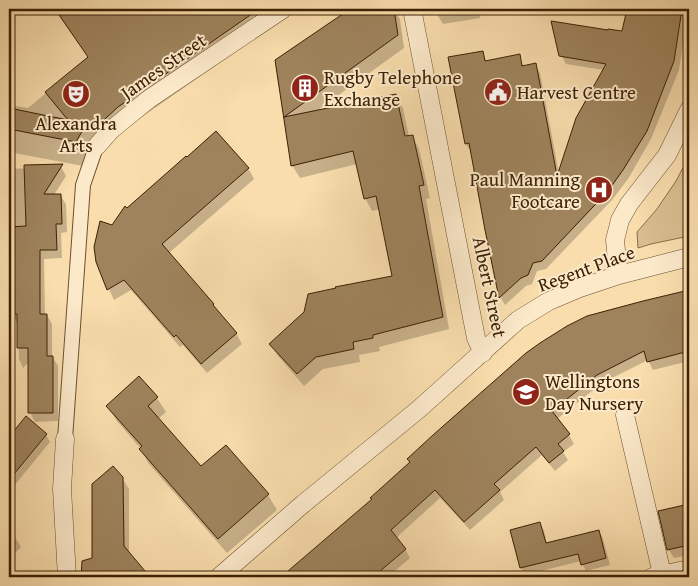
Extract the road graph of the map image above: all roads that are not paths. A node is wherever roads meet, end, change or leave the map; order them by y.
1 (283, 9) edge
2 (412, 9) edge
3 (689, 110) edge
4 (96, 147) joint
5 (689, 257) edge
6 (619, 275) junction
7 (483, 352) junction
8 (625, 415) dead end
9 (65, 439) joint
10 (689, 569) edge
11 (657, 576) edge
12 (67, 577) edge
13 (219, 577) edge

1 - 4 street, James Street
2 - 7 street, Albert Street
3 - 6 street
4 - 9 street
5 - 6 street, Regent Place
6 - 7 street, Regent Place
7 - 13 street, Albert Street
8 - 11 street
9 - 12 street
10 - 11 street

